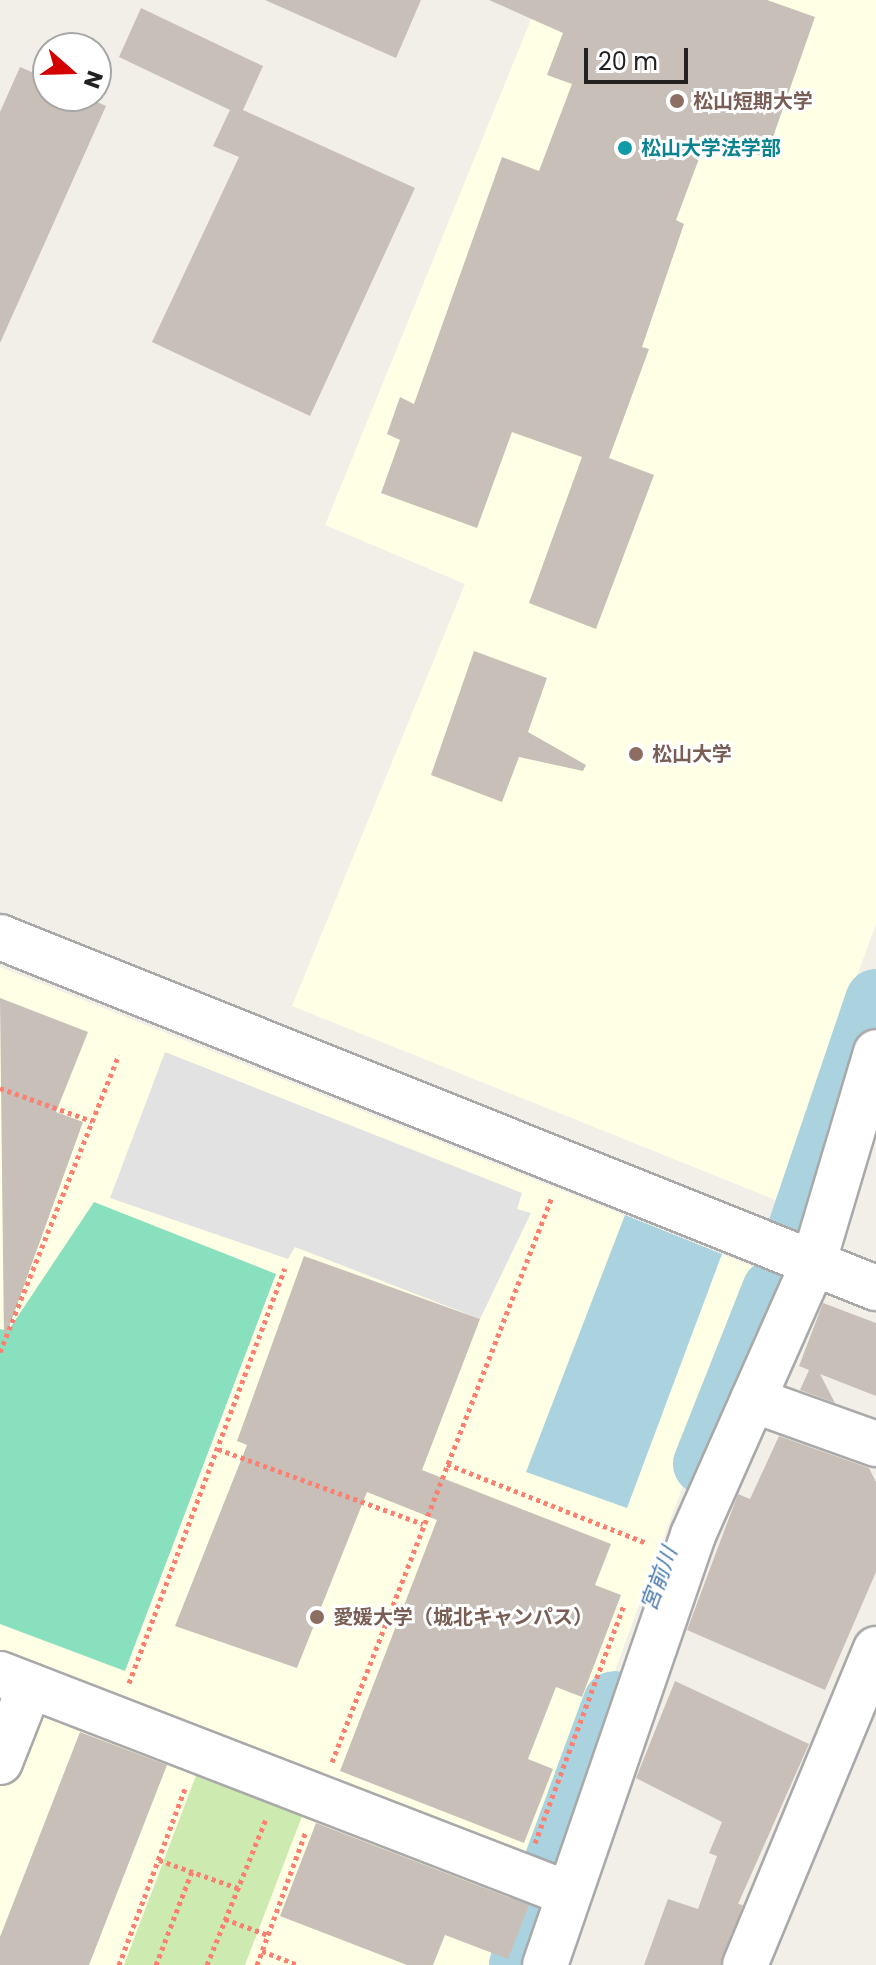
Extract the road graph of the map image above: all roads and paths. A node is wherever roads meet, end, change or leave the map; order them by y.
1 (0, 937) edge
2 (876, 1052) edge
3 (119, 1055) dead end
4 (0, 1088) edge
5 (92, 1121) junction
6 (565, 1164) junction
7 (799, 1258) junction
8 (285, 1268) dead end
9 (876, 1288) edge
10 (0, 1352) edge
11 (753, 1400) junction
12 (876, 1444) edge
13 (218, 1449) junction
14 (447, 1464) junction
15 (423, 1524) junction
16 (643, 1554) dead end
17 (627, 1598) dead end
18 (876, 1649) edge
19 (15, 1680) edge
20 (116, 1717) junction
21 (200, 1750) junction
22 (0, 1762) edge
23 (300, 1789) junction
24 (159, 1860) junction
25 (192, 1871) junction
26 (523, 1875) junction
27 (238, 1888) junction
28 (569, 1894) junction
29 (225, 1919) junction
30 (268, 1935) junction
31 (262, 1951) junction
32 (550, 1963) edge
33 (119, 1965) edge
34 (156, 1965) edge
35 (207, 1965) edge
36 (257, 1965) edge
37 (298, 1965) edge
38 (745, 1965) edge

1 - 6 street
2 - 7 street
3 - 5 path
4 - 5 path
5 - 10 path
6 - 7 street
6 - 14 path
7 - 9 street
7 - 11 street
8 - 13 path
11 - 12 street
11 - 28 street
13 - 15 path
13 - 20 path
14 - 15 path
14 - 16 path
15 - 23 path
17 - 26 path
18 - 38 street
19 - 20 street
19 - 22 street
20 - 21 street
21 - 23 street
21 - 24 path
23 - 26 street
23 - 27 path
23 - 30 path
24 - 25 path
24 - 33 path
25 - 27 path
25 - 34 path
26 - 28 street
27 - 29 path
28 - 32 street
29 - 30 path
29 - 35 path
30 - 31 path
31 - 36 path
31 - 37 path

